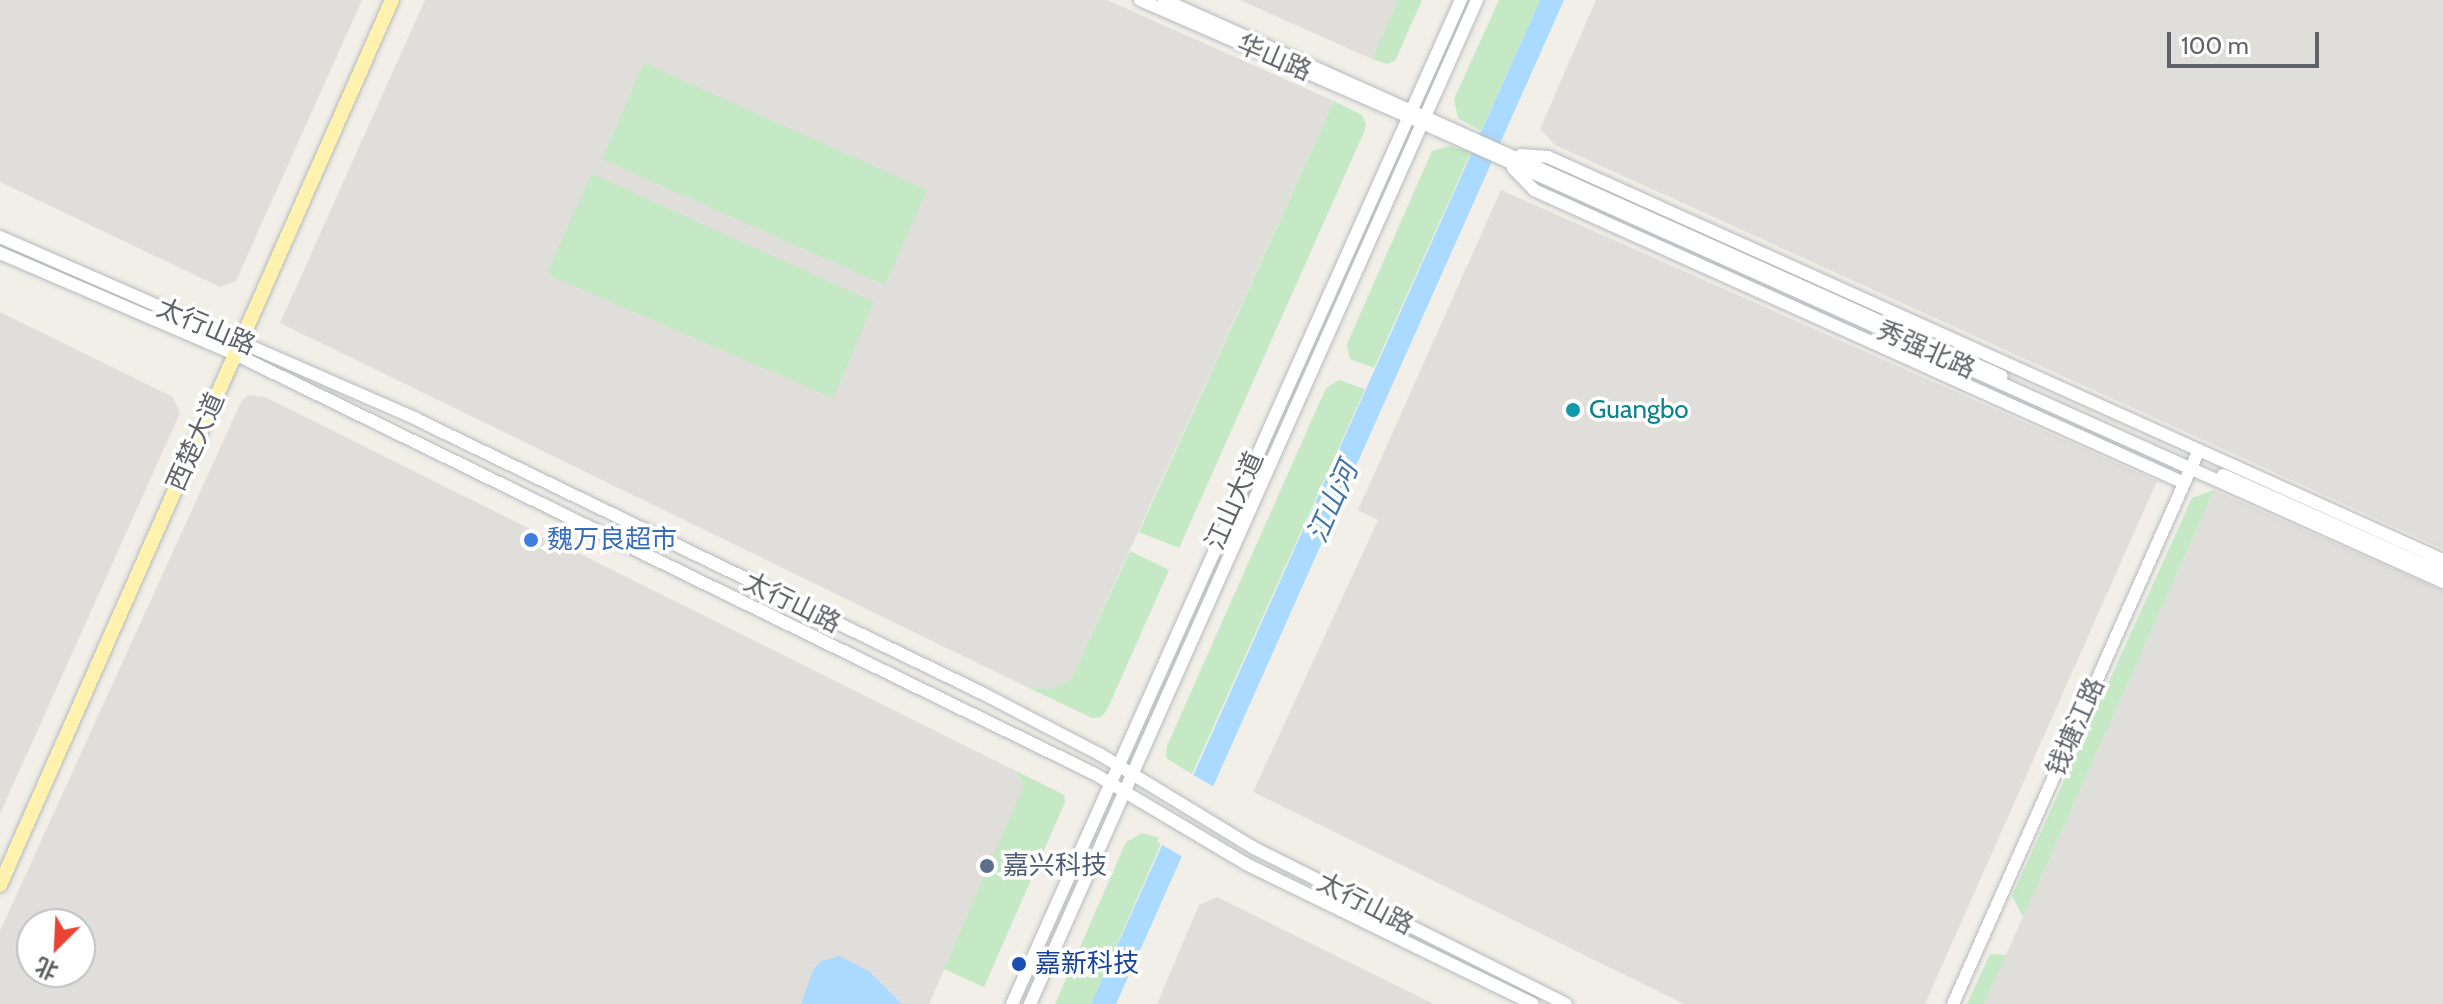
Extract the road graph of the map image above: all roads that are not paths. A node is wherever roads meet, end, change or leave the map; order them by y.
1 (392, 0) edge
2 (1140, 0) edge
3 (1164, 0) edge
4 (1461, 0) edge
5 (1477, 0) edge
6 (1411, 113) junction
7 (1424, 119) junction
8 (1508, 157) junction
9 (0, 237) edge
10 (0, 253) edge
11 (238, 348) junction
12 (2194, 461) junction
13 (2184, 483) junction
14 (2443, 560) edge
15 (2443, 573) edge
16 (2443, 582) edge
17 (1116, 764) junction
18 (1131, 773) junction
19 (1108, 782) junction
20 (1123, 792) junction
21 (0, 885) edge
22 (1012, 1004) edge
23 (1030, 1004) edge
24 (1533, 1004) edge
25 (1566, 1004) edge
26 (1953, 1004) edge

1 - 11 main road, 西楚大道
2 - 6 street, 华山路
3 - 6 street, 华山路
4 - 6 street, 江山大道
5 - 7 street, 江山大道
6 - 7 street, 秀强北路
6 - 17 street, 江山大道
7 - 8 street, 秀强北路
7 - 18 street, 江山大道
8 - 12 street, 秀强北路
8 - 12 street
8 - 13 street
9 - 11 street, 太行山路
10 - 11 street, 太行山路
11 - 17 street, 太行山路
11 - 19 street, 太行山路
11 - 21 main road, 西楚大道
12 - 13 street, 钱塘江路
12 - 14 street
12 - 15 street, 秀强北路
12 - 16 street, 秀强北路
13 - 26 street, 钱塘江路
17 - 18 street, 太行山路
17 - 19 street, 江山大道
18 - 20 street, 江山大道
18 - 25 street, 太行山路
19 - 20 street, 太行山路
19 - 22 street, 江山大道
20 - 23 street, 江山大道
20 - 24 street, 太行山路

